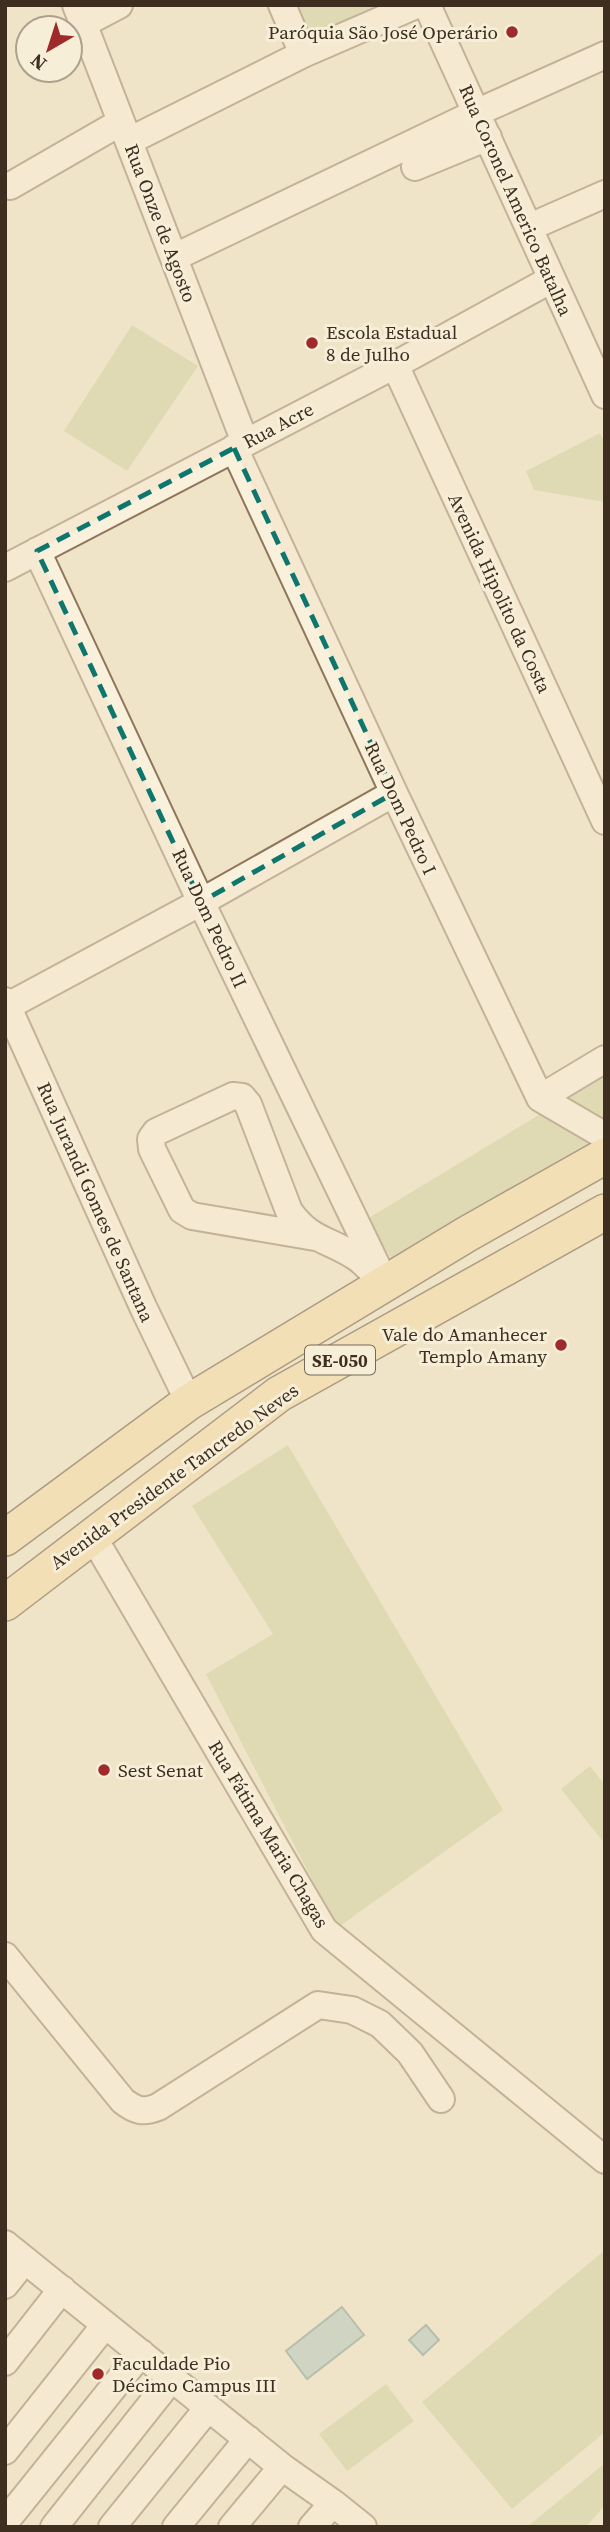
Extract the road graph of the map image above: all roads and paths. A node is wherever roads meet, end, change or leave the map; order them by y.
1 (119, 5) edge
2 (282, 5) edge
3 (416, 5) edge
4 (428, 5) edge
5 (79, 14) edge
6 (84, 27) edge
7 (303, 54) junction
8 (605, 55) edge
9 (478, 112) junction
10 (125, 132) junction
11 (488, 137) junction
12 (415, 167) dead end
13 (10, 186) dead end
14 (605, 194) edge
15 (530, 227) junction
16 (175, 257) junction
17 (550, 280) junction
18 (395, 365) junction
19 (605, 395) edge
20 (240, 445) junction
21 (37, 551) junction
22 (5, 568) edge
23 (394, 793) junction
24 (605, 821) edge
25 (201, 902) junction
26 (6, 1004) edge
27 (605, 1059) edge
28 (540, 1098) junction
29 (605, 1136) edge
30 (605, 1156) edge
31 (605, 1212) edge
32 (315, 1237) junction
33 (386, 1284) junction
34 (189, 1402) junction
35 (92, 1535) junction
36 (5, 1538) edge
37 (5, 1603) edge
38 (5, 1955) edge
39 (441, 2099) dead end
40 (605, 2160) edge
41 (15, 2252) edge
42 (5, 2285) edge
43 (62, 2289) junction
44 (105, 2325) junction
45 (141, 2353) junction
46 (5, 2362) edge
47 (172, 2378) junction
48 (208, 2408) junction
49 (248, 2439) junction
50 (5, 2451) edge
51 (282, 2466) junction
52 (333, 2503) junction
53 (5, 2522) edge
54 (54, 2527) edge
55 (112, 2527) edge
56 (176, 2527) edge
57 (232, 2527) edge
58 (312, 2527) edge
59 (363, 2527) edge

1 - 5 street
2 - 7 street
3 - 7 street
4 - 9 street, Rua Coronel Americo Batalha
6 - 10 street, Rua Onze de Agosto
7 - 10 street
8 - 9 street
9 - 11 street, Rua Coronel Americo Batalha
9 - 16 street
10 - 13 street
10 - 16 street, Rua Onze de Agosto
11 - 12 street
11 - 15 street, Rua Coronel Americo Batalha
14 - 15 street
15 - 17 street, Rua Coronel Americo Batalha
16 - 20 street, Rua Onze de Agosto
17 - 18 street, Rua Acre
17 - 19 street, Rua Coronel Americo Batalha
18 - 20 street, Rua Acre
18 - 24 street, Avenida Hipolito da Costa
20 - 21 street, Rua Acre
20 - 23 street, Rua Dom Pedro I
21 - 22 street, Rua Acre
21 - 25 street, Rua Dom Pedro II
23 - 25 street
23 - 28 street, Rua Dom Pedro I
25 - 26 street
25 - 33 street, Rua Dom Pedro II
26 - 34 street, Rua Jurandi Gomes de Santana
27 - 28 street
28 - 29 street
30 - 33 main road, SE-050
31 - 35 main road, Avenida Presidente Tancredo Neves / SE-050
32 - 32 street
32 - 33 street
33 - 34 main road, SE-050
34 - 36 main road, SE-050
35 - 37 main road, Avenida Presidente Tancredo Neves / SE-050
35 - 40 street, Rua Fátima Maria Chagas
38 - 39 street
41 - 42 street
41 - 43 street
43 - 44 street
43 - 46 street
44 - 45 street
44 - 50 street
45 - 47 street
45 - 53 street
47 - 48 street
47 - 54 street
48 - 49 street
48 - 55 street
49 - 51 street
49 - 56 street
51 - 52 street
51 - 57 street
52 - 58 street
52 - 59 street

